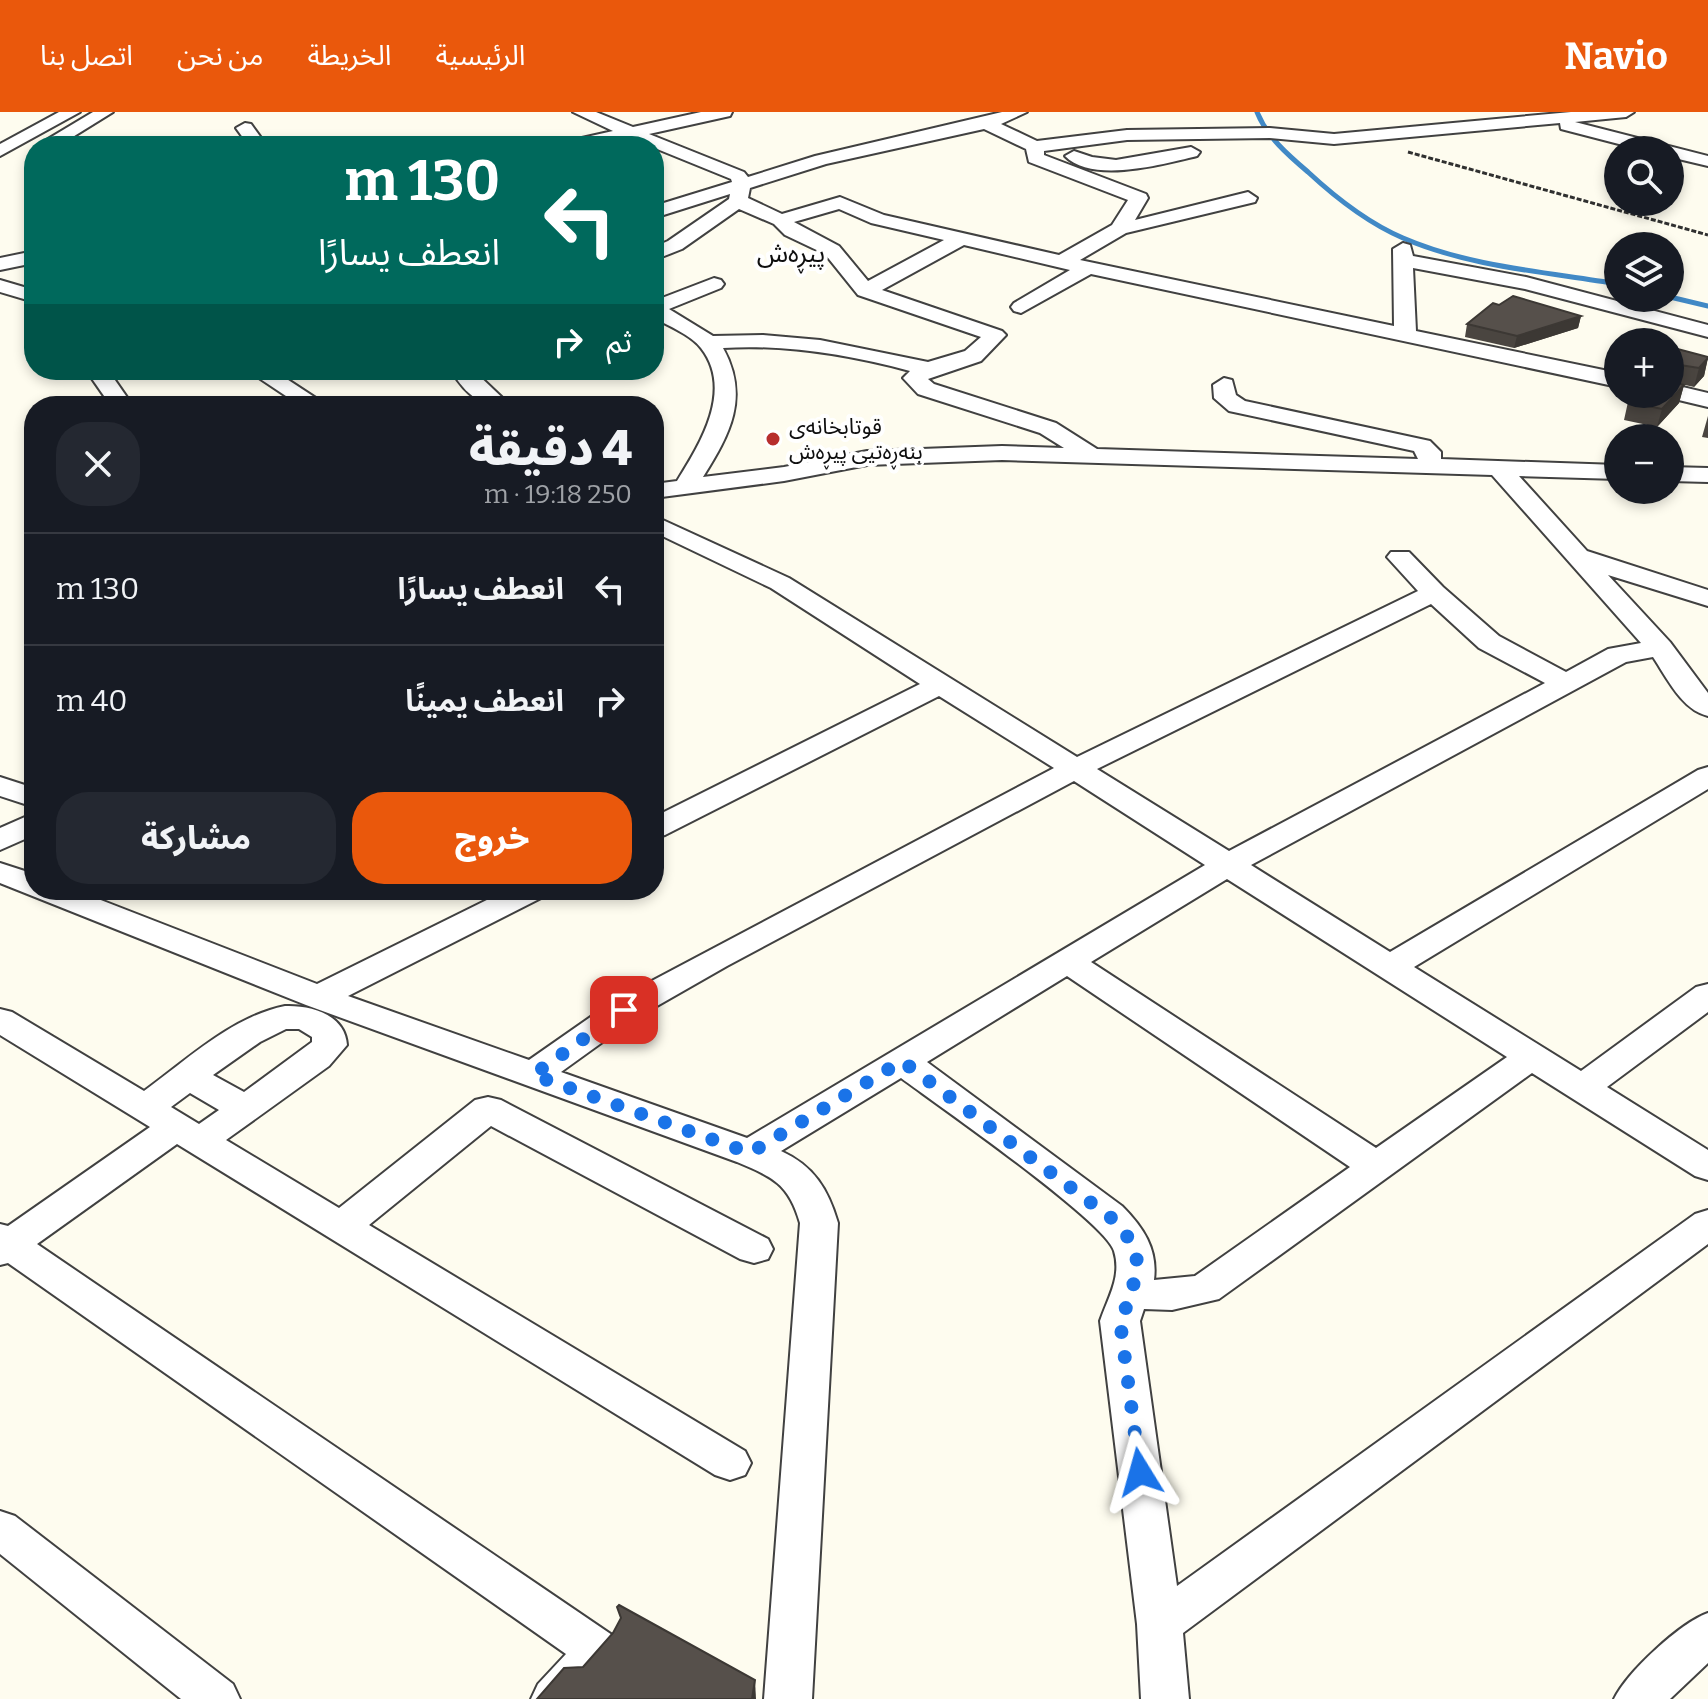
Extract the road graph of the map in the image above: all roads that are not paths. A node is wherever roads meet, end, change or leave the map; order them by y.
1 (72, 112) edge
2 (105, 112) edge
3 (581, 112) edge
4 (724, 112) edge
5 (1019, 112) edge
6 (1521, 112) edge
7 (1626, 112) edge
8 (1543, 119) junction
9 (986, 123) junction
10 (245, 128) dead end
11 (635, 132) junction
12 (28, 136) edge
13 (61, 136) edge
14 (251, 136) edge
15 (616, 136) edge
16 (642, 136) edge
17 (1609, 136) edge
18 (24, 138) edge
19 (1060, 143) junction
20 (664, 147) edge
21 (1035, 147) junction
22 (0, 151) edge
23 (1191, 152) dead end
24 (1684, 155) edge
25 (24, 157) edge
26 (1708, 161) edge
27 (0, 170) edge
28 (784, 174) junction
29 (740, 193) junction
30 (1248, 198) dead end
31 (840, 203) junction
32 (664, 210) edge
33 (781, 220) junction
34 (1119, 229) junction
35 (963, 238) junction
36 (664, 250) edge
37 (24, 259) edge
38 (1062, 262) junction
39 (0, 264) edge
40 (1089, 267) junction
41 (714, 284) dead end
42 (0, 286) edge
43 (865, 291) junction
44 (24, 293) edge
45 (664, 305) edge
46 (1021, 307) dead end
47 (664, 314) edge
48 (1708, 331) edge
49 (1405, 332) junction
50 (710, 343) junction
51 (928, 369) junction
52 (1604, 377) edge
53 (274, 380) edge
54 (467, 380) edge
55 (1224, 385) dead end
56 (1684, 394) edge
57 (301, 396) edge
58 (489, 396) edge
59 (1708, 400) edge
60 (1091, 455) junction
61 (1430, 466) junction
62 (1498, 467) junction
63 (1604, 471) edge
64 (1684, 474) edge
65 (1708, 475) edge
66 (685, 487) junction
67 (664, 490) edge
68 (664, 528) edge
69 (1400, 557) dead end
70 (1579, 557) junction
71 (1434, 593) junction
72 (1708, 598) edge
73 (1660, 648) junction
74 (1566, 683) junction
75 (939, 685) junction
76 (1708, 708) edge
77 (1075, 769) junction
78 (1708, 776) edge
79 (0, 786) edge
80 (24, 794) edge
81 (664, 824) edge
82 (24, 828) edge
83 (0, 841) edge
84 (1227, 865) junction
85 (0, 872) edge
86 (24, 881) edge
87 (71, 900) edge
88 (512, 900) edge
89 (1067, 961) junction
90 (1391, 966) junction
91 (1708, 995) edge
92 (318, 997) junction
93 (0, 1020) edge
94 (1532, 1056) junction
95 (902, 1061) junction
96 (533, 1075) junction
97 (189, 1077) junction
98 (1583, 1087) junction
99 (246, 1109) junction
100 (173, 1125) junction
101 (750, 1153) junction
102 (1376, 1166) junction
103 (1708, 1167) edge
104 (1708, 1224) edge
105 (341, 1227) junction
106 (3, 1245) edge
107 (754, 1249) dead end
108 (1132, 1294) junction
109 (730, 1463) dead end
110 (0, 1529) edge
111 (1160, 1624) junction
112 (1708, 1633) edge
113 (216, 1699) edge
114 (555, 1699) edge
115 (788, 1699) edge
116 (1165, 1699) edge
117 (1638, 1699) edge

1 - 12 street
2 - 13 street
3 - 11 street
4 - 11 street
5 - 9 street
6 - 8 street
7 - 8 street
8 - 17 street
8 - 19 street
9 - 21 street
9 - 28 street
10 - 14 street
11 - 15 street
11 - 16 street
18 - 22 street
19 - 21 street
19 - 23 street
20 - 29 street
21 - 34 street
24 - 26 street
25 - 27 street
28 - 29 street
28 - 31 street
29 - 32 street
29 - 33 street
29 - 36 street
30 - 34 street
31 - 33 street
31 - 35 street
33 - 43 street
34 - 38 street
35 - 38 street
35 - 43 street
37 - 39 street
38 - 40 street
40 - 46 street
40 - 49 street
41 - 45 street
42 - 44 street
43 - 51 street
47 - 50 street
48 - 49 street
49 - 52 street
50 - 51 street
50 - 66 street
51 - 60 street
53 - 57 street
54 - 58 street
55 - 61 street
56 - 59 street
60 - 61 street
60 - 66 street
61 - 62 street
62 - 63 street
62 - 70 street
64 - 65 street
66 - 67 street
68 - 75 street
69 - 71 street
70 - 72 street
70 - 73 street
71 - 74 street
71 - 77 street
73 - 74 street
73 - 76 street
74 - 84 street
75 - 77 street
75 - 81 street
77 - 84 street
77 - 96 street
78 - 90 street
79 - 80 street
82 - 83 street
84 - 89 street
84 - 90 street
85 - 86 street
87 - 92 street
88 - 92 street
89 - 95 street
89 - 102 street
90 - 94 street
91 - 98 street
92 - 96 street
93 - 100 street
94 - 98 street
94 - 102 street
95 - 101 street
95 - 108 street
96 - 101 street
97 - 99 street
97 - 99 street
97 - 100 street
98 - 103 street
99 - 100 street
100 - 105 street
100 - 106 street
101 - 115 street
102 - 108 street
104 - 111 street
105 - 107 street
105 - 109 street
106 - 114 street
108 - 111 street
110 - 113 street
111 - 116 street
112 - 117 street

